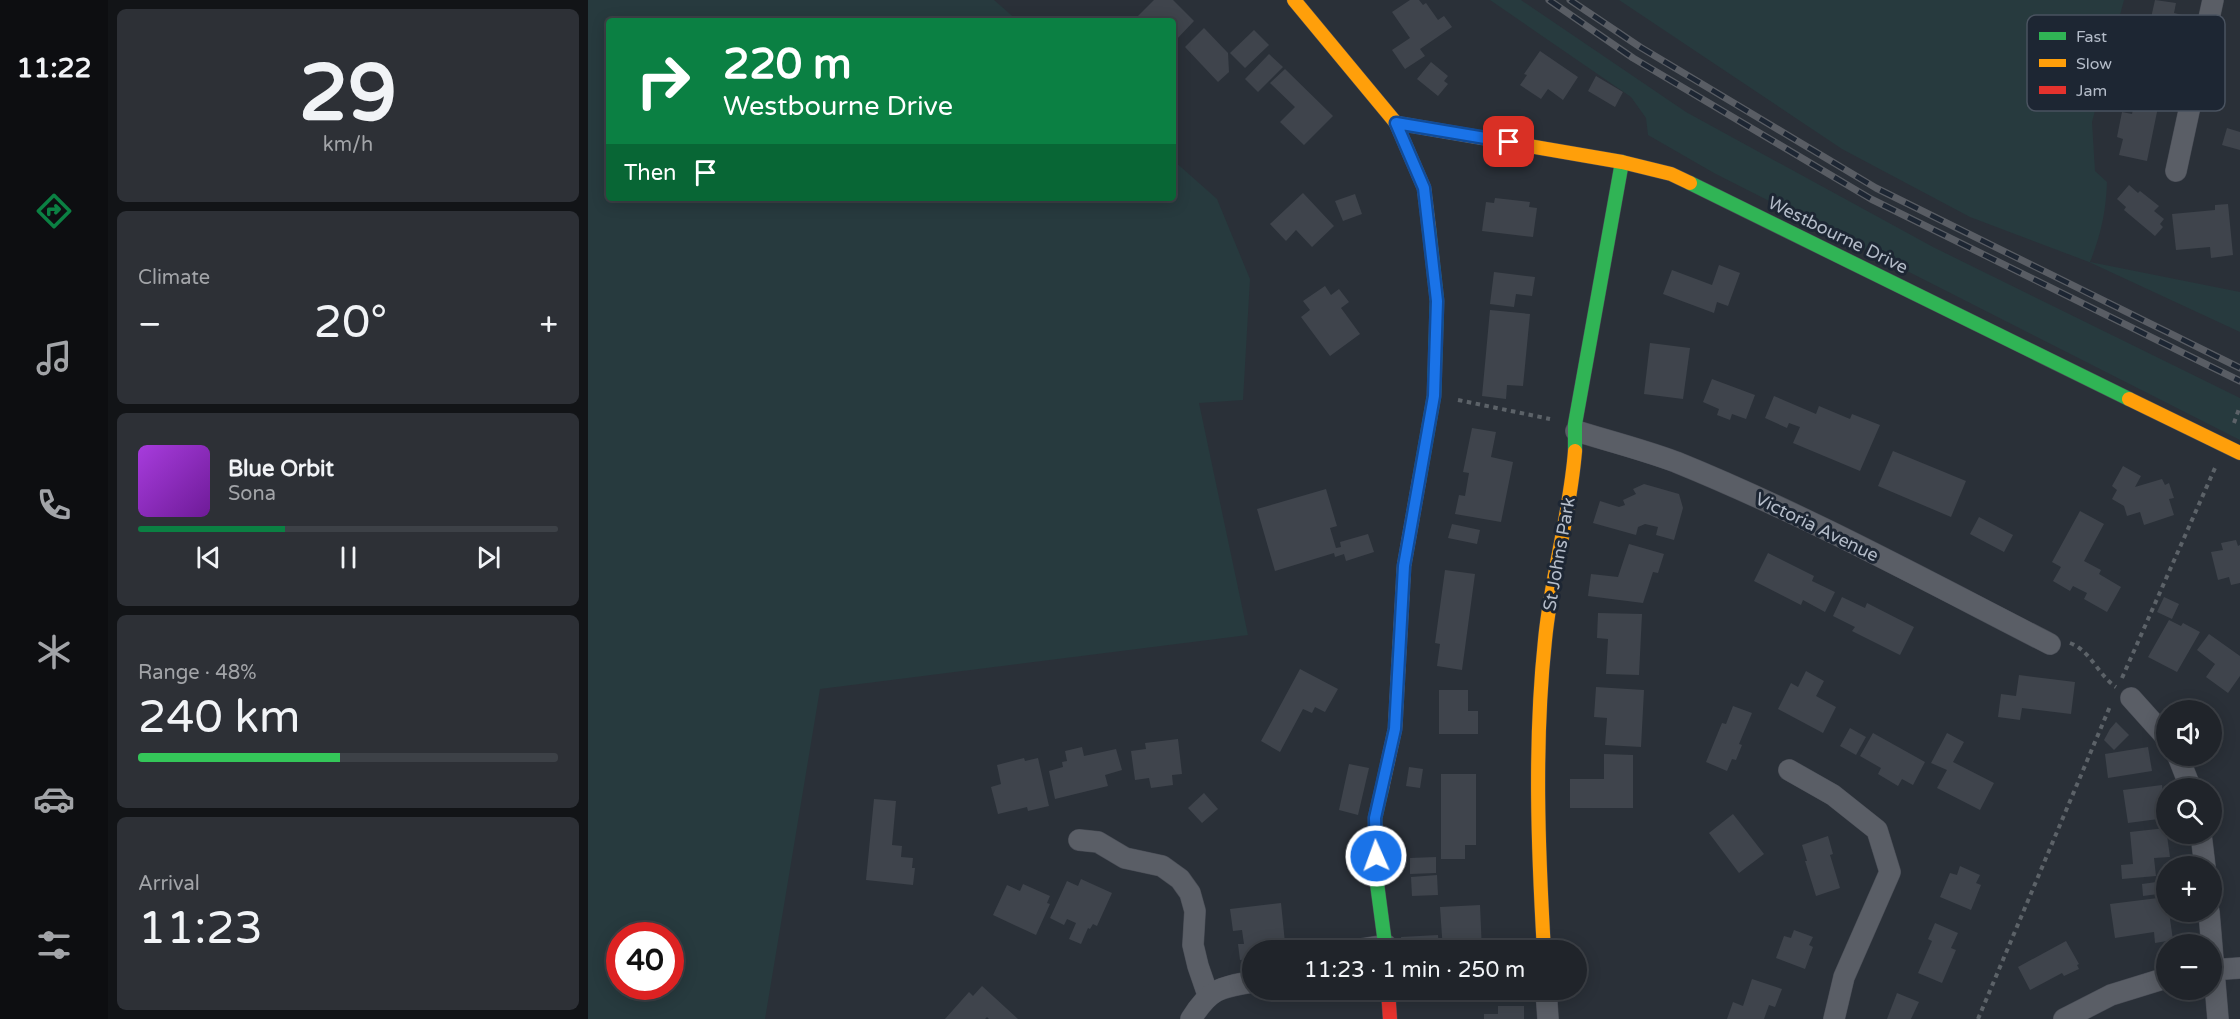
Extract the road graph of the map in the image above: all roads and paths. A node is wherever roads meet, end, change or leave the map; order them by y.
1 (1294, 0) edge
2 (2213, 0) edge
3 (2210, 15) edge
4 (2189, 111) edge
5 (1396, 123) junction
6 (1622, 162) junction
7 (2176, 171) dead end
8 (1434, 396) junction
9 (1576, 428) junction
10 (2224, 446) junction
11 (2240, 453) edge
12 (2050, 644) joint
13 (2108, 681) dead end
14 (2121, 695) junction
15 (2156, 728) edge
16 (1789, 770) dead end
17 (1079, 840) dead end
18 (1385, 940) edge
19 (1543, 940) edge
20 (2240, 968) edge
21 (2222, 969) edge
22 (2156, 981) edge
23 (1242, 984) edge
24 (1209, 995) junction
25 (1389, 1000) edge
26 (1547, 1000) edge
27 (2216, 1000) edge
28 (1191, 1019) edge
29 (1390, 1019) edge
30 (1548, 1019) edge
31 (1834, 1019) edge
32 (1978, 1019) edge
33 (2064, 1019) edge
34 (2218, 1019) edge

1 - 5 street
2 - 3 street
4 - 7 street
5 - 6 street, Westbourne Drive
5 - 8 street
6 - 9 street, St Johns Park
6 - 10 street, Westbourne Drive
8 - 9 path
8 - 18 street
9 - 12 street, Victoria Avenue
9 - 19 street, St Johns Park
10 - 11 street, Westbourne Drive
10 - 14 path
12 - 13 path
14 - 15 street
14 - 32 path
16 - 31 street
17 - 24 street
20 - 21 street
22 - 33 street
23 - 24 street
24 - 28 street
25 - 29 street
26 - 30 street
27 - 34 street

